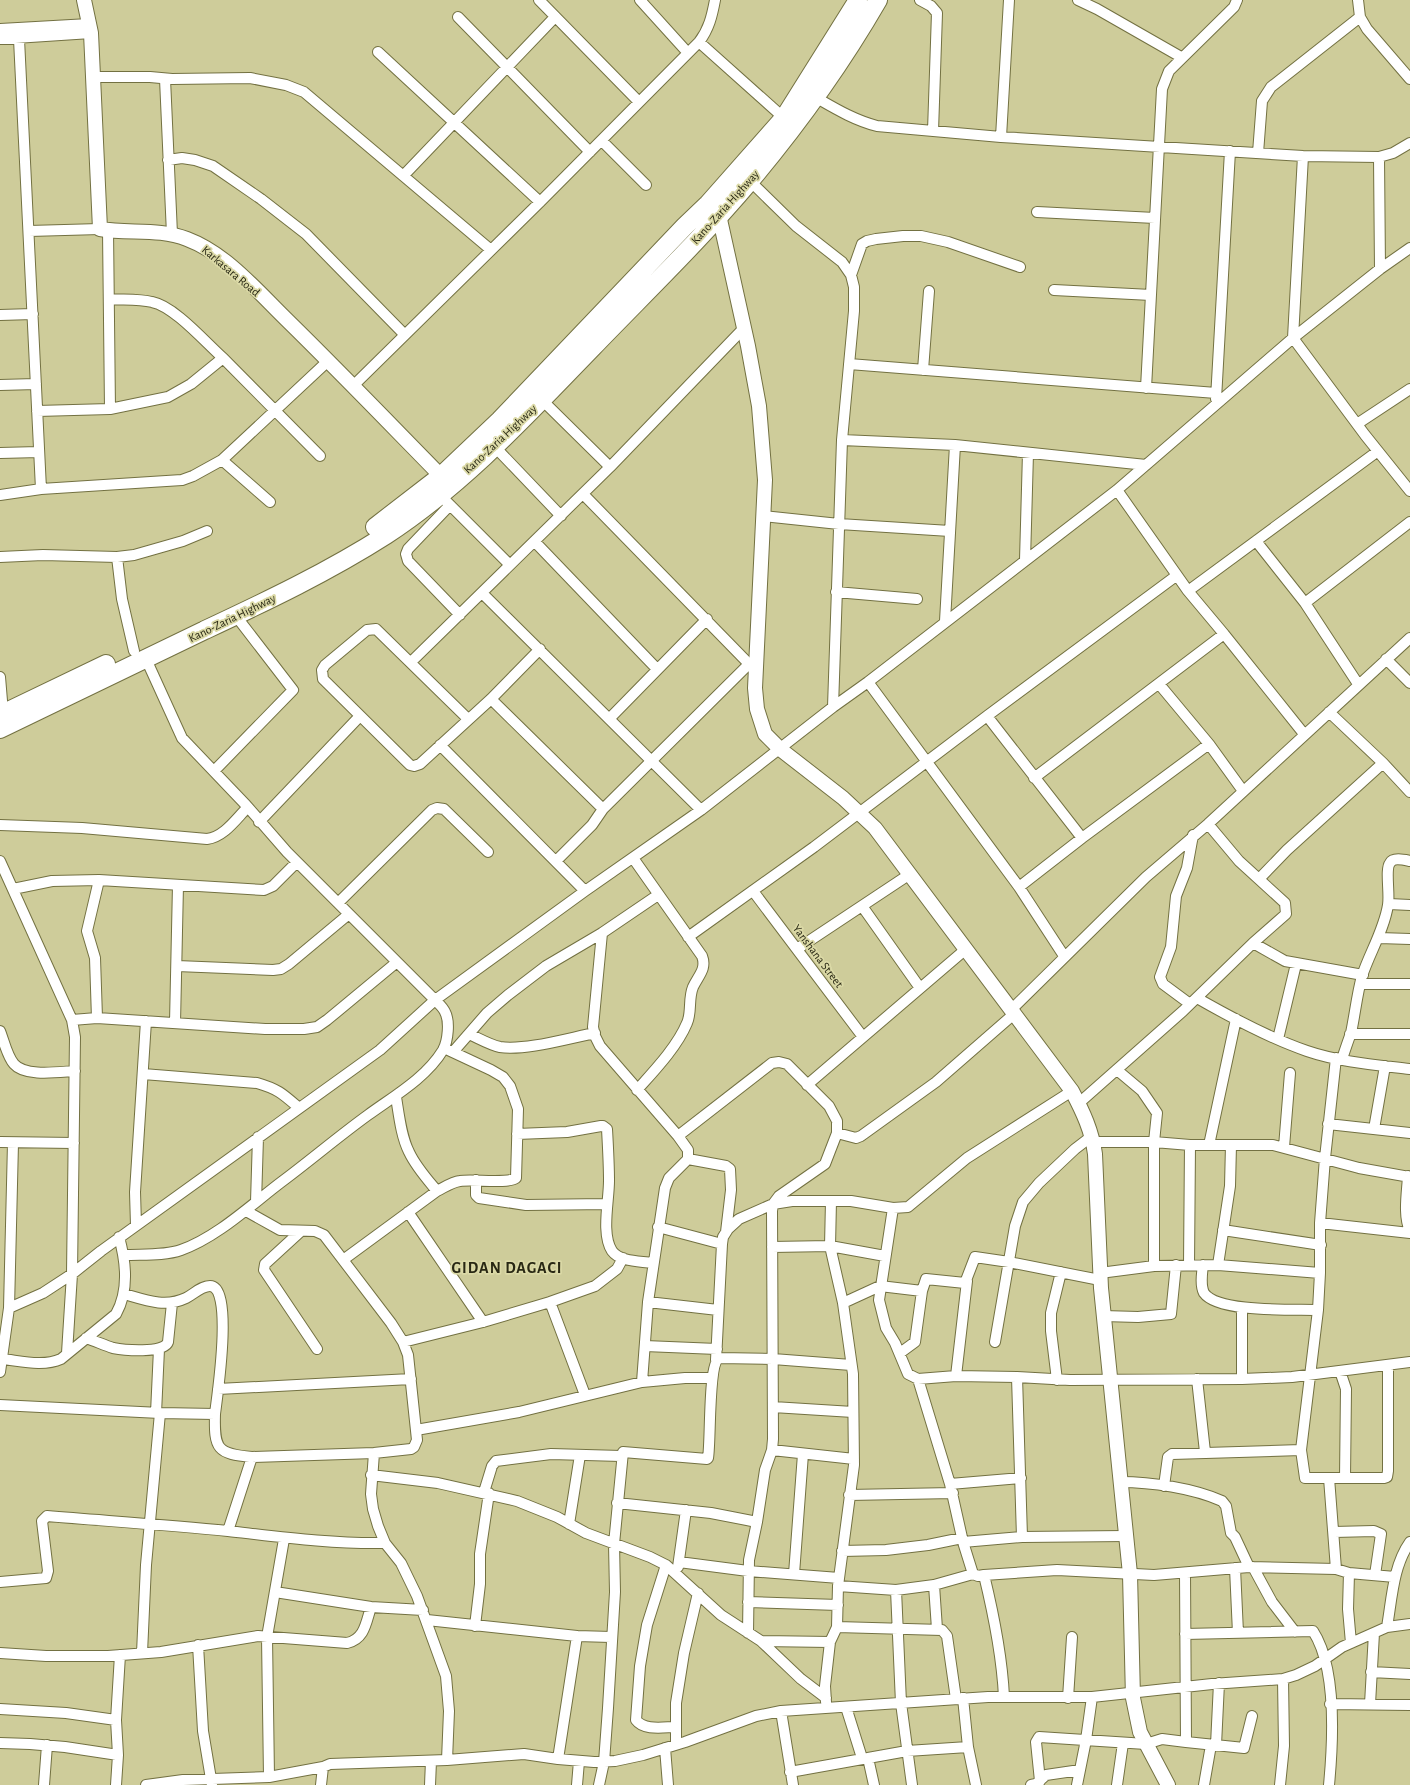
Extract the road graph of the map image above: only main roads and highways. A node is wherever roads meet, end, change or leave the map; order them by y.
1 (858, 0) edge
2 (878, 0) edge
3 (714, 209) junction
4 (140, 655) junction
5 (1, 719) edge

1 - 3 highway, Kano-Zaria Highway
2 - 3 highway, Kano-Zaria Highway
3 - 4 highway, Kano-Zaria Highway
3 - 4 highway, Kano-Zaria Highway
4 - 5 highway, Kano-Zaria Highway

